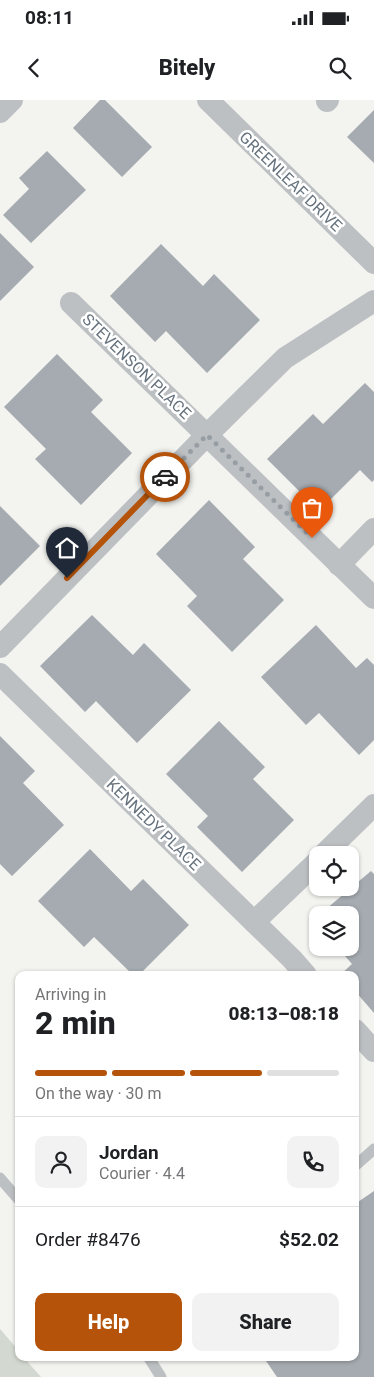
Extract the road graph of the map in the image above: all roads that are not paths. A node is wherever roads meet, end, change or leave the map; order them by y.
1 (12, 100) edge
2 (208, 100) edge
3 (0, 112) edge
4 (374, 263) edge
5 (374, 301) edge
6 (71, 303) dead end
7 (207, 435) junction
8 (374, 529) edge
9 (339, 565) junction
10 (374, 598) edge
11 (0, 646) edge
12 (0, 674) edge
13 (374, 806) edge
14 (332, 846) edge
15 (309, 870) edge
16 (254, 922) junction
17 (302, 971) edge
18 (359, 1034) edge
19 (374, 1051) edge
20 (374, 1149) edge
21 (359, 1162) edge
22 (0, 1178) edge
23 (15, 1195) edge
24 (151, 1361) edge
25 (161, 1377) edge

1 - 3 street
2 - 4 street, GREENLEAF DRIVE
5 - 7 street
6 - 7 street, STEVENSON PLACE
7 - 9 street, STEVENSON PLACE
7 - 11 street
8 - 9 street
9 - 10 street, STEVENSON PLACE
12 - 16 street, KENNEDY PLACE
13 - 14 street
15 - 16 street
16 - 17 street, KENNEDY PLACE
18 - 19 street
20 - 21 lane
22 - 23 lane
24 - 25 lane

